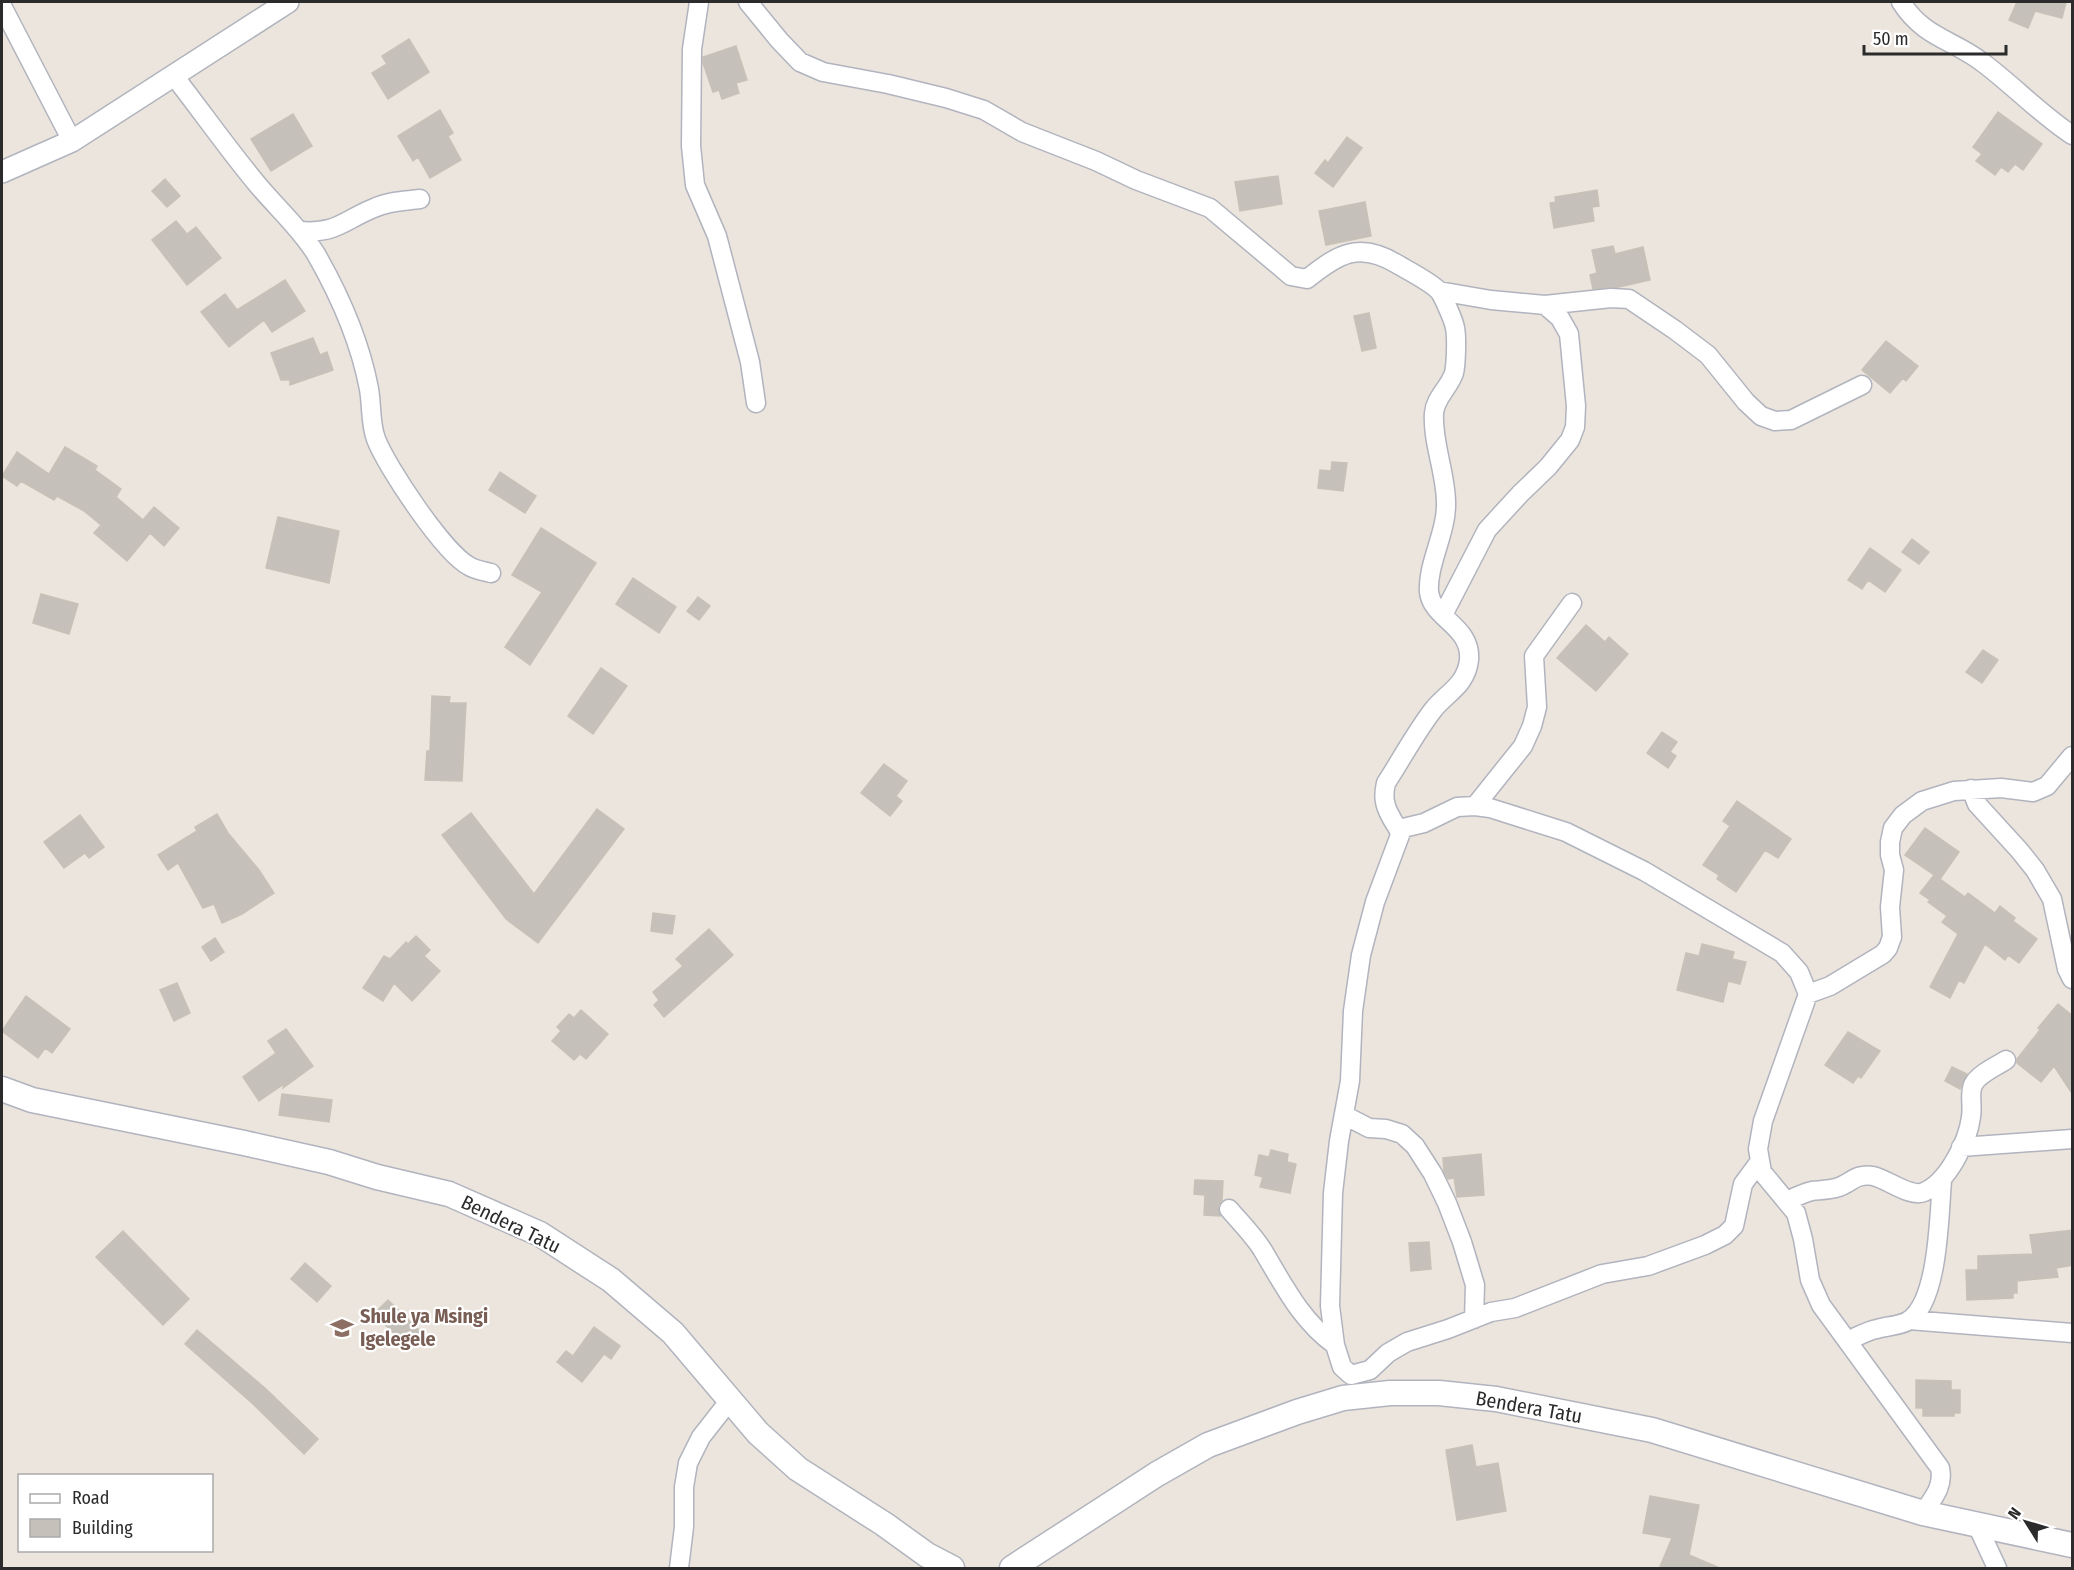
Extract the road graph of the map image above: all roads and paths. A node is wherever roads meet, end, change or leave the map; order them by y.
1 (288, 2) edge
2 (699, 2) edge
3 (748, 2) edge
4 (1901, 2) edge
5 (2, 6) edge
6 (174, 76) junction
7 (2073, 135) edge
8 (72, 141) junction
9 (2, 172) edge
10 (420, 199) dead end
11 (299, 231) junction
12 (1439, 291) junction
13 (1545, 305) junction
14 (1862, 385) dead end
15 (756, 403) dead end
16 (491, 573) dead end
17 (1572, 603) dead end
18 (1443, 615) junction
19 (2073, 756) edge
20 (1971, 789) junction
21 (1475, 806) junction
22 (1399, 829) junction
23 (2073, 979) edge
24 (1808, 994) junction
25 (2006, 1060) dead end
26 (2, 1089) edge
27 (1344, 1115) junction
28 (2073, 1139) edge
29 (1961, 1147) junction
30 (1760, 1161) junction
31 (1942, 1181) junction
32 (1786, 1201) junction
33 (1229, 1209) dead end
34 (1474, 1319) junction
35 (1909, 1320) junction
36 (2073, 1333) edge
37 (1847, 1341) junction
38 (1335, 1345) junction
39 (730, 1400) junction
40 (1923, 1513) junction
41 (1977, 1525) junction
42 (2073, 1545) edge
43 (679, 1569) edge
44 (952, 1569) edge
45 (1012, 1569) edge
46 (1997, 1569) edge

1 - 6 street
2 - 15 street
3 - 12 street
4 - 7 street
5 - 8 street
6 - 8 street
6 - 11 street
8 - 9 street
10 - 11 street
11 - 16 street
12 - 13 street
12 - 18 street
13 - 14 street
13 - 18 street
17 - 21 street
18 - 22 street
19 - 20 street
20 - 23 street
20 - 24 street
21 - 22 street
21 - 24 street
22 - 27 street
24 - 30 street
25 - 29 street
26 - 39 main road, Bendera Tatu
27 - 34 street
27 - 38 street
28 - 29 street
29 - 31 street
30 - 32 street
30 - 34 street
31 - 32 street
31 - 35 street
32 - 37 street
33 - 38 street
34 - 38 street
35 - 36 street
35 - 37 street
37 - 40 street
39 - 43 street
39 - 44 main road, Bendera Tatu
40 - 41 main road, Bendera Tatu
40 - 45 main road, Bendera Tatu
41 - 42 main road, Bendera Tatu
41 - 46 street

